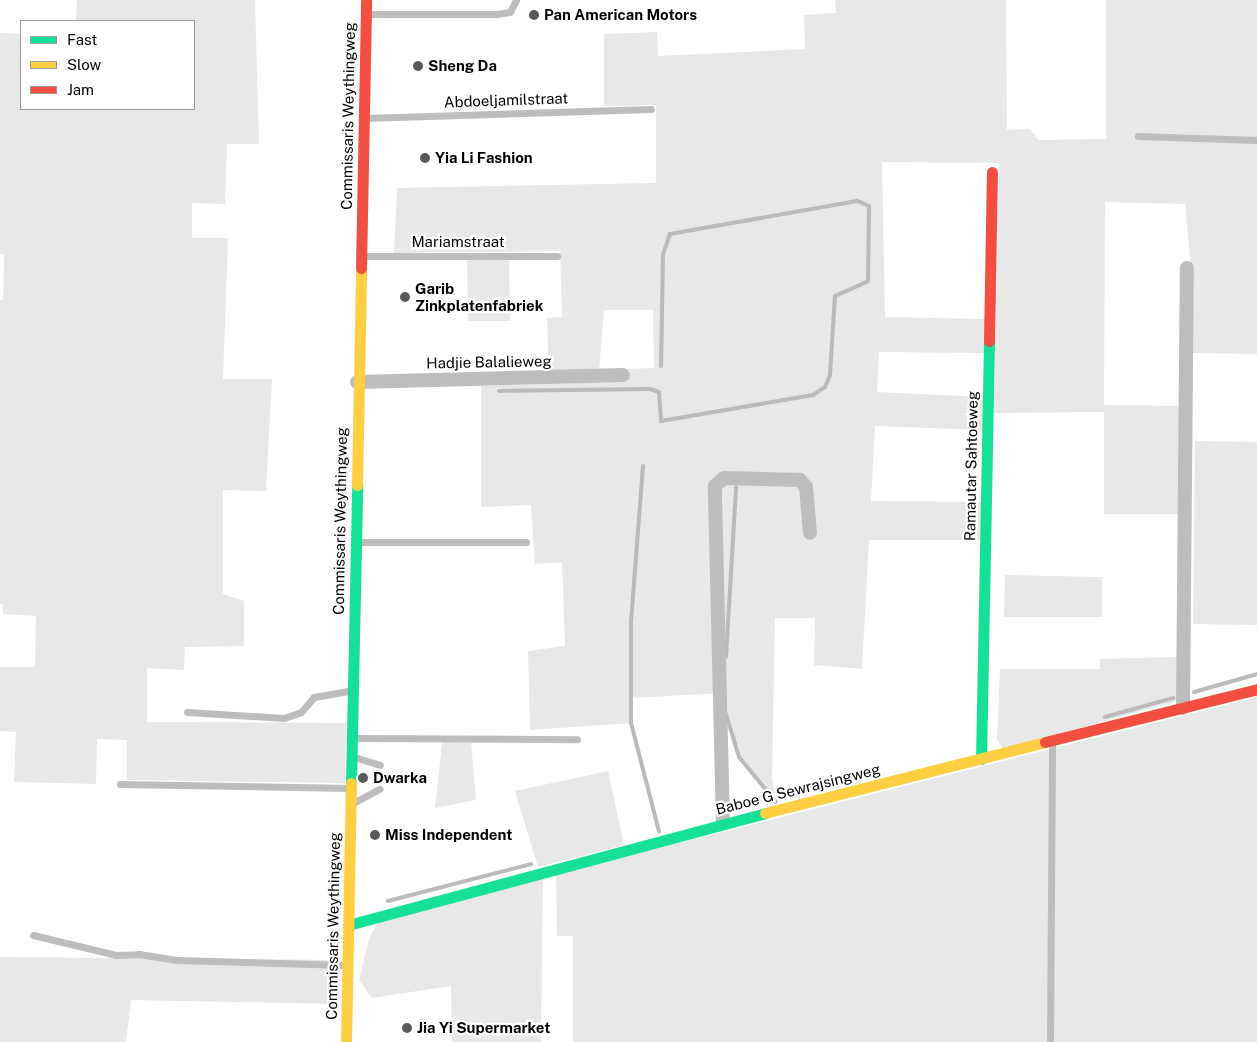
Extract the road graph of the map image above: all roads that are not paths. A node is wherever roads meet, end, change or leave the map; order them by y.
1 (366, 0) edge
2 (516, 0) edge
3 (365, 14) junction
4 (650, 109) dead end
5 (362, 118) junction
6 (1138, 136) dead end
7 (1257, 140) edge
8 (992, 172) dead end
9 (359, 256) junction
10 (557, 256) dead end
11 (1187, 268) dead end
12 (623, 375) dead end
13 (357, 382) junction
14 (810, 533) dead end
15 (355, 542) junction
16 (526, 542) dead end
17 (1257, 689) edge
18 (352, 690) junction
19 (1183, 708) junction
20 (187, 712) dead end
21 (352, 738) junction
22 (577, 739) dead end
23 (1052, 741) junction
24 (351, 756) junction
25 (981, 760) junction
26 (380, 765) dead end
27 (120, 784) dead end
28 (350, 788) junction
29 (379, 789) dead end
30 (350, 804) junction
31 (723, 823) junction
32 (348, 926) junction
33 (33, 935) dead end
34 (348, 965) junction
35 (346, 1042) edge
36 (1050, 1042) edge

1 - 3 street, Commissaris Weythingweg
2 - 3 lane
3 - 5 street, Commissaris Weythingweg
4 - 5 lane, Abdoeljamilstraat
5 - 9 street, Commissaris Weythingweg
6 - 7 lane
8 - 25 street, Ramautar Sahtoeweg
9 - 10 lane, Mariamstraat
9 - 13 street, Commissaris Weythingweg
11 - 19 street
12 - 13 street, Hadjie Balalieweg
13 - 15 street, Commissaris Weythingweg
14 - 31 street
15 - 16 lane
15 - 18 street, Commissaris Weythingweg
17 - 19 street, Baboe G Sewrajsingweg
18 - 20 lane
18 - 21 street, Commissaris Weythingweg
19 - 23 street, Baboe G Sewrajsingweg
21 - 22 lane
21 - 24 street, Commissaris Weythingweg
23 - 25 street, Baboe G Sewrajsingweg
23 - 36 lane
24 - 26 lane
24 - 28 street, Commissaris Weythingweg
25 - 31 street, Baboe G Sewrajsingweg
27 - 28 lane
28 - 30 street, Commissaris Weythingweg
29 - 30 lane
30 - 32 street, Commissaris Weythingweg
31 - 32 street, Baboe G Sewrajsingweg
32 - 34 street, Commissaris Weythingweg
33 - 34 lane
34 - 35 street, Commissaris Weythingweg

